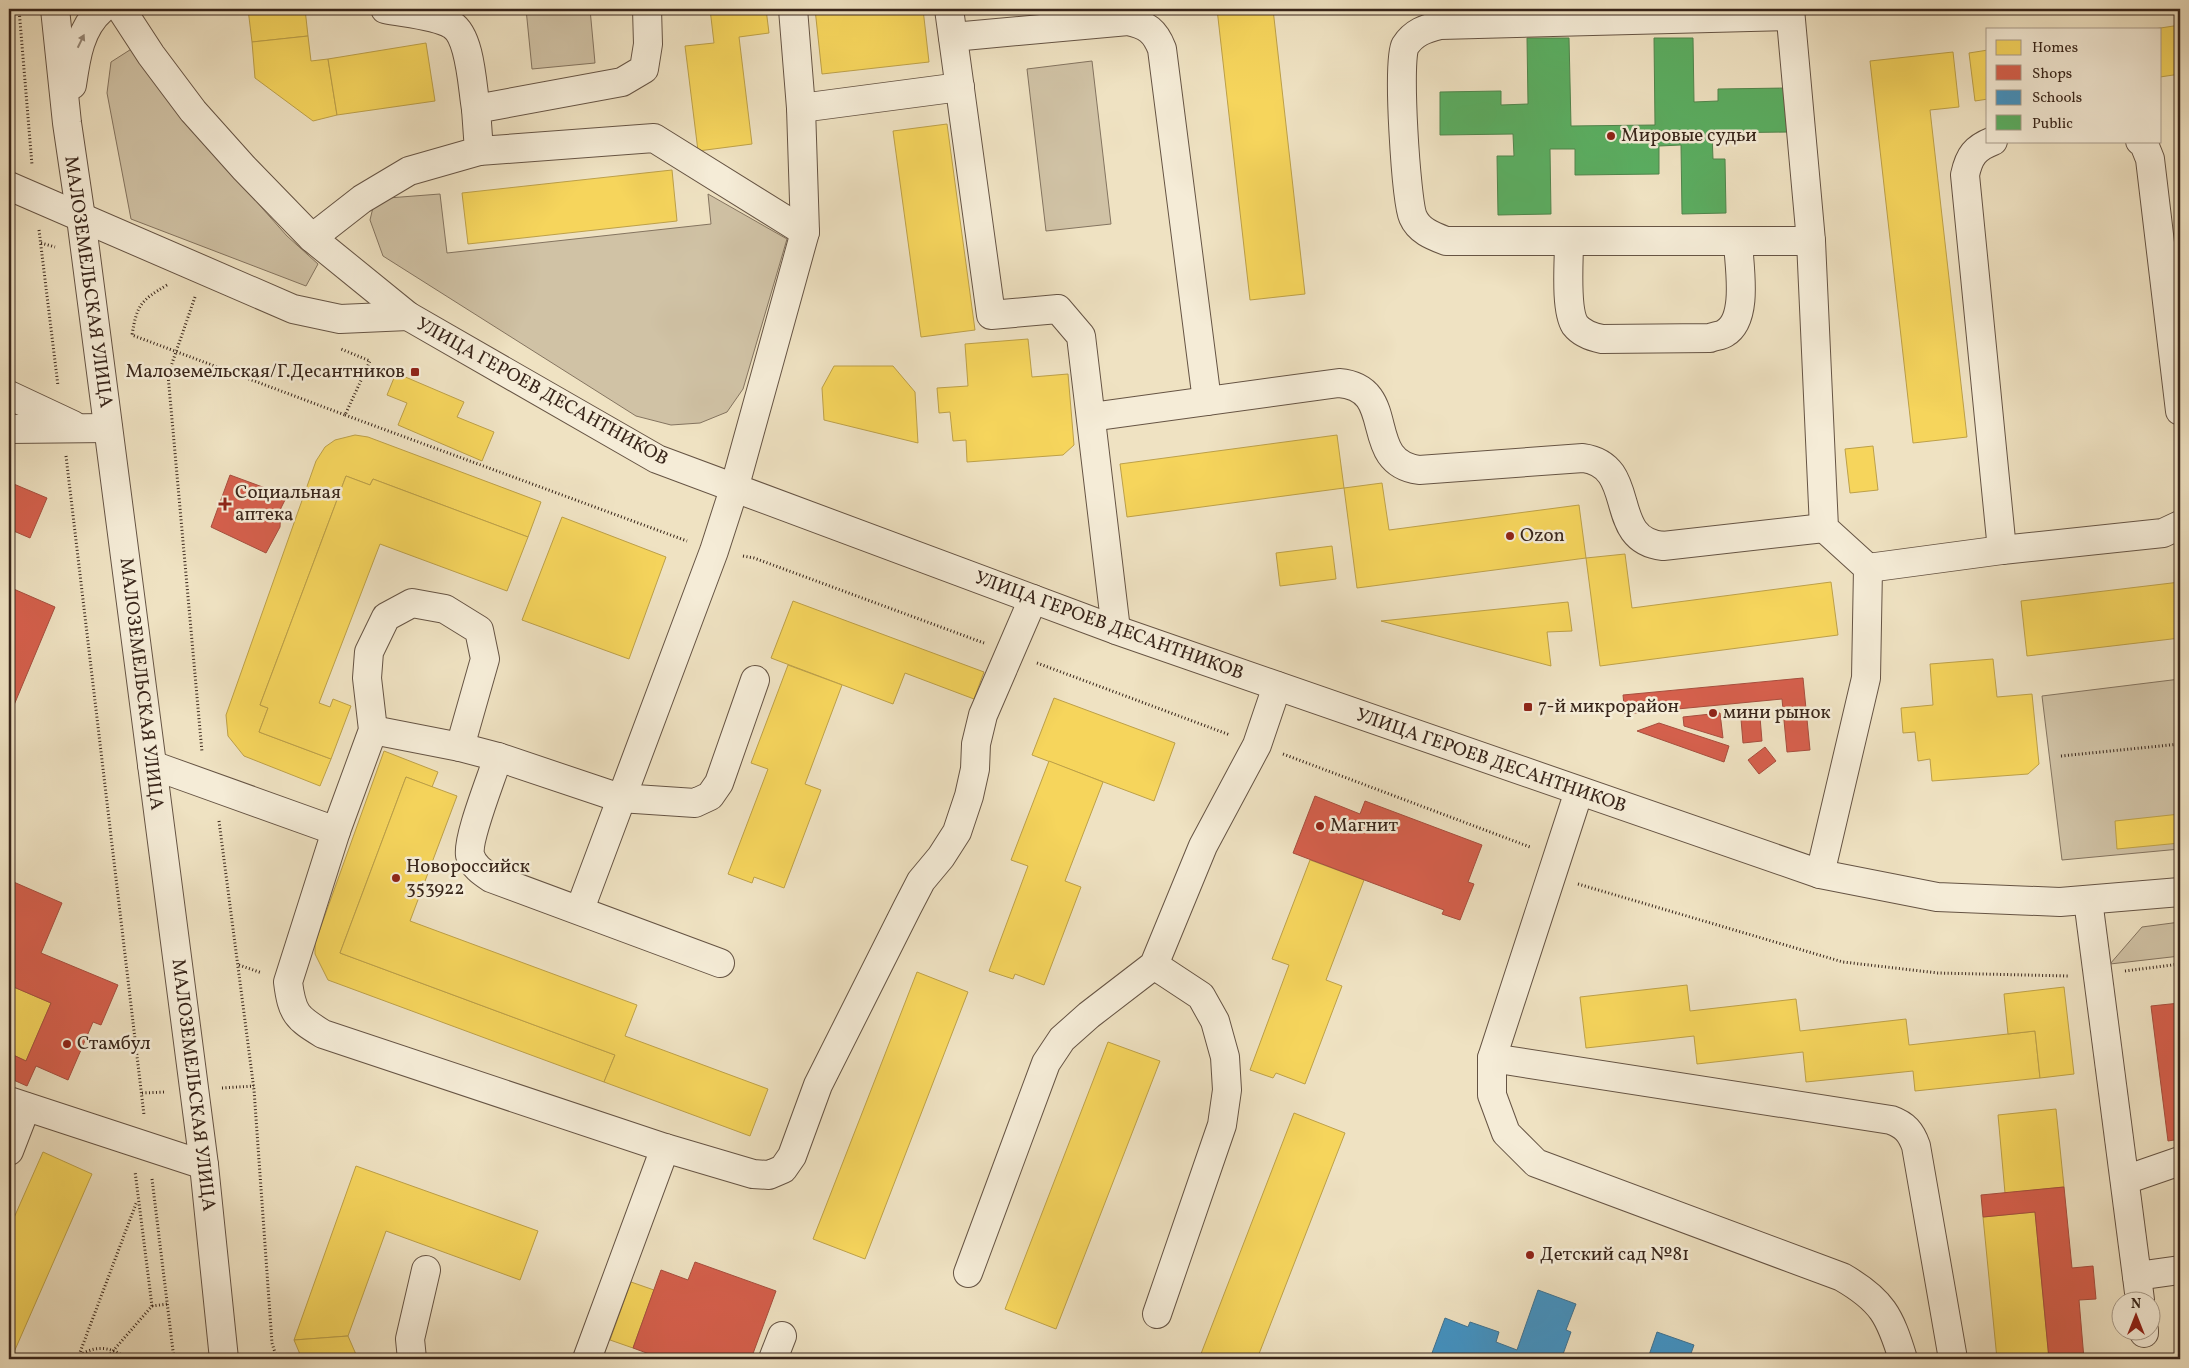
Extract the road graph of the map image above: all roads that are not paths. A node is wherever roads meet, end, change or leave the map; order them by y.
1 (55, 9) edge
2 (102, 9) edge
3 (121, 9) edge
4 (385, 9) edge
5 (647, 9) edge
6 (793, 9) edge
7 (949, 9) edge
8 (1790, 13) edge
9 (953, 37) junction
10 (960, 87) junction
11 (476, 108) junction
12 (801, 108) junction
13 (67, 123) junction
14 (1991, 142) edge
15 (2141, 142) edge
16 (479, 151) junction
17 (9, 186) edge
18 (82, 218) junction
19 (805, 232) junction
20 (312, 238) junction
21 (1811, 241) junction
22 (1568, 242) junction
23 (1738, 242) junction
24 (408, 316) junction
25 (9, 395) edge
26 (1207, 401) junction
27 (2180, 411) edge
28 (1091, 417) junction
29 (68, 426) junction
30 (108, 428) junction
31 (9, 429) edge
32 (734, 489) junction
33 (2180, 525) edge
34 (1824, 528) junction
35 (2002, 550) junction
36 (1868, 568) junction
37 (1033, 599) junction
38 (1116, 630) junction
39 (755, 680) dead end
40 (1278, 686) junction
41 (372, 730) junction
42 (460, 747) junction
43 (498, 757) junction
44 (152, 765) junction
45 (1579, 791) junction
46 (620, 798) junction
47 (336, 831) junction
48 (1820, 874) junction
49 (2180, 892) edge
50 (2088, 900) junction
51 (580, 909) junction
52 (720, 963) dead end
53 (1154, 965) junction
54 (1492, 1058) junction
55 (17, 1104) edge
56 (665, 1148) junction
57 (9, 1151) edge
58 (2180, 1161) edge
59 (204, 1165) junction
60 (2124, 1180) junction
61 (426, 1270) dead end
62 (2180, 1270) edge
63 (968, 1273) dead end
64 (2138, 1288) edge
65 (1157, 1314) dead end
66 (224, 1359) edge
67 (412, 1359) edge
68 (587, 1359) edge
69 (1903, 1359) edge
70 (1953, 1359) edge

1 - 13 street, МАЛОЗЕМЕЛЬСКАЯ УЛИЦА
13 -> 2 street
3 - 20 street
4 - 11 street
5 - 11 street
6 - 12 street
7 - 9 street
8 - 21 street
8 - 22 street
9 - 10 street
9 - 26 street
10 - 12 street
10 - 28 street
11 - 16 street
12 - 19 street
13 - 18 street, МАЛОЗЕМЕЛЬСКАЯ УЛИЦА
14 - 35 street
15 - 27 street
16 - 19 street
16 - 20 street
17 - 18 street, УЛИЦА ГЕРОЕВ ДЕСАНТНИКОВ
18 - 24 street, УЛИЦА ГЕРОЕВ ДЕСАНТНИКОВ
18 - 30 street, МАЛОЗЕМЕЛЬСКАЯ УЛИЦА
19 - 32 street
20 - 24 street
21 - 23 street
21 - 34 street
22 - 23 street
22 - 23 street
24 - 32 street, УЛИЦА ГЕРОЕВ ДЕСАНТНИКОВ
25 - 29 street
26 - 28 street
26 - 34 street
28 - 38 street
29 - 30 street
29 - 31 street
30 - 44 street, МАЛОЗЕМЕЛЬСКАЯ УЛИЦА
32 - 37 street, УЛИЦА ГЕРОЕВ ДЕСАНТНИКОВ
32 - 46 street
33 - 35 street
34 - 36 street
35 - 36 street
36 - 48 street
37 - 38 street, УЛИЦА ГЕРОЕВ ДЕСАНТНИКОВ
37 - 56 street
38 - 40 street, УЛИЦА ГЕРОЕВ ДЕСАНТНИКОВ
39 - 46 street
40 - 45 street, УЛИЦА ГЕРОЕВ ДЕСАНТНИКОВ
40 - 53 street
41 - 42 street
41 - 42 street
41 - 47 street
42 - 43 street
43 - 46 street
43 - 51 street
44 - 47 street
44 - 59 street, МАЛОЗЕМЕЛЬСКАЯ УЛИЦА
45 - 48 street, УЛИЦА ГЕРОЕВ ДЕСАНТНИКОВ
45 - 54 street
46 - 51 street
47 - 56 street
48 - 50 street, УЛИЦА ГЕРОЕВ ДЕСАНТНИКОВ
49 - 50 street, УЛИЦА ГЕРОЕВ ДЕСАНТНИКОВ
50 - 60 street
51 - 52 street
53 - 63 street
53 - 65 street
54 - 69 street
54 - 70 street
55 - 57 street
55 - 59 street
56 - 68 street
58 - 60 street
59 - 66 street, МАЛОЗЕМЕЛЬСКАЯ УЛИЦА
60 - 64 street
61 - 67 street
62 - 64 street

